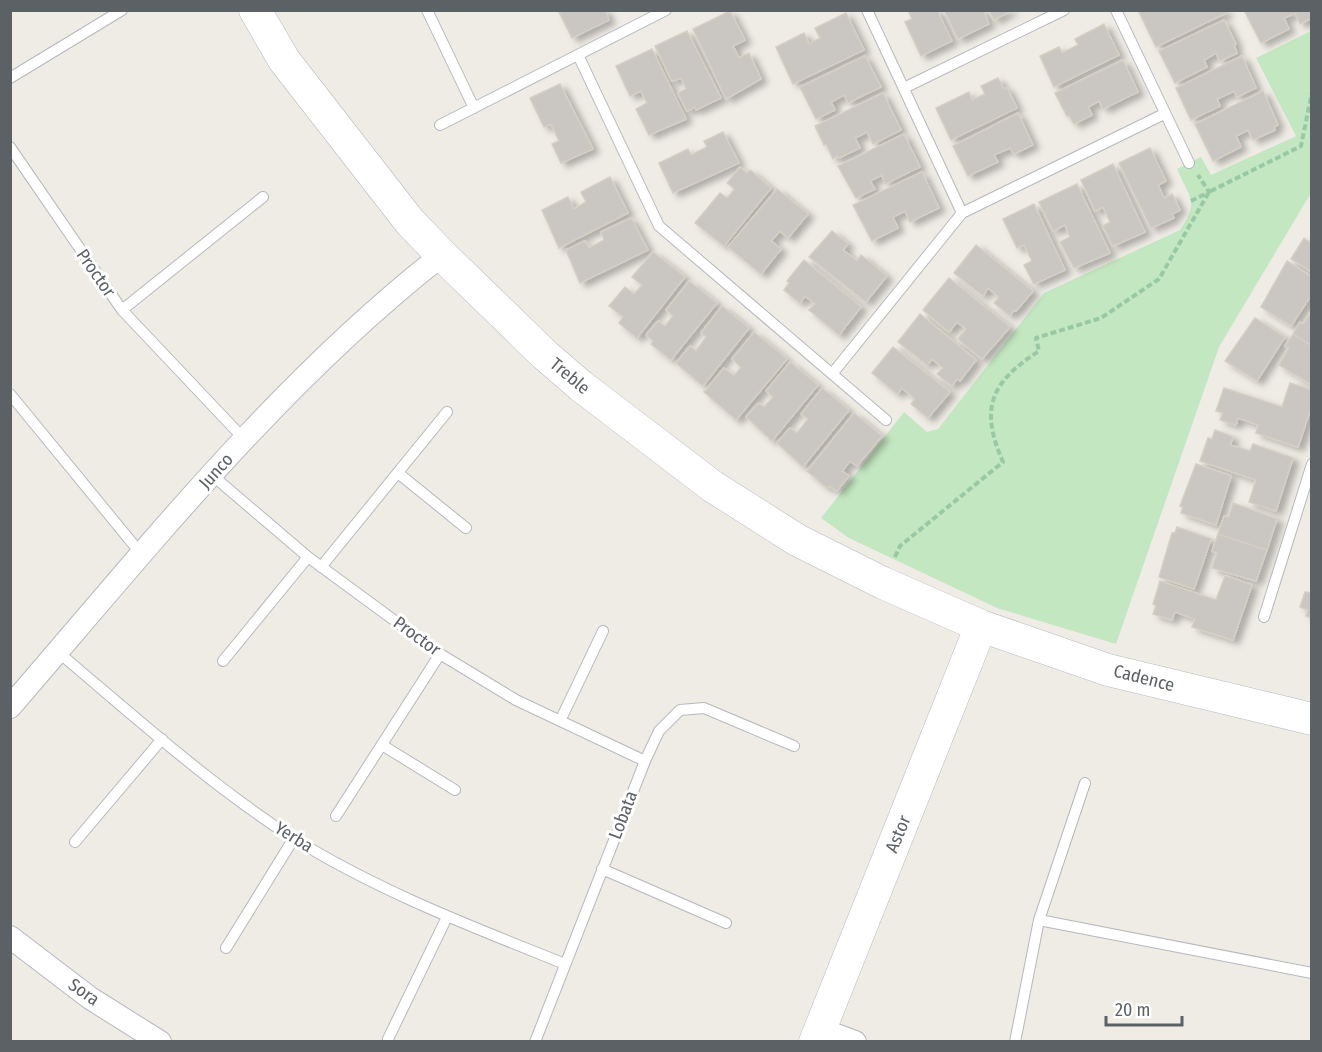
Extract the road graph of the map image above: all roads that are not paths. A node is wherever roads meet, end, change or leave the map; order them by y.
1 (122, 10) edge
2 (255, 10) edge
3 (426, 10) edge
4 (666, 10) edge
5 (867, 10) edge
6 (1064, 10) edge
7 (1116, 10) edge
8 (578, 55) junction
9 (10, 78) edge
10 (904, 88) junction
11 (474, 108) junction
12 (1164, 114) junction
13 (440, 125) dead end
14 (10, 147) edge
15 (1189, 163) road end
16 (263, 197) dead end
17 (962, 213) junction
18 (442, 255) junction
19 (122, 310) junction
20 (832, 374) junction
21 (10, 393) edge
22 (447, 412) dead end
23 (886, 420) dead end
24 (245, 440) junction
25 (1311, 464) edge
26 (398, 473) junction
27 (212, 475) junction
28 (1306, 498) edge
29 (466, 528) dead end
30 (142, 555) junction
31 (308, 557) junction
32 (321, 567) junction
33 (1264, 617) dead end
34 (981, 626) junction
35 (603, 631) dead end
36 (58, 652) junction
37 (440, 654) junction
38 (223, 661) dead end
39 (10, 707) edge
40 (1311, 719) edge
41 (560, 721) junction
42 (162, 740) junction
43 (382, 745) junction
44 (794, 746) dead end
45 (645, 761) junction
46 (1084, 783) dead end
47 (455, 790) dead end
48 (336, 816) dead end
49 (294, 838) junction
50 (75, 842) dead end
51 (603, 869) junction
52 (447, 917) junction
53 (1039, 920) junction
54 (726, 923) dead end
55 (10, 938) edge
56 (226, 948) dead end
57 (565, 964) junction
58 (1311, 974) edge
59 (818, 1035) edge
60 (387, 1039) dead end
61 (160, 1041) edge
62 (535, 1041) edge
63 (855, 1041) edge
64 (1016, 1041) edge

1 - 9 lane
2 - 18 street, Treble
3 - 11 lane
4 - 8 lane
5 - 10 lane
6 - 10 lane
7 - 12 lane
8 - 11 lane
8 - 20 lane
10 - 17 lane
11 - 13 lane
12 - 15 lane
12 - 17 lane
14 - 19 lane, Proctor
16 - 19 lane
17 - 20 lane
18 - 24 street, Junco
18 - 34 street, Treble
19 - 24 lane, Proctor
20 - 23 lane
21 - 30 lane
22 - 26 lane
24 - 27 street, Junco
25 - 28 lane
26 - 29 lane
26 - 32 lane
27 - 30 street, Junco
27 - 31 lane, Proctor
28 - 33 lane
30 - 36 street, Junco
31 - 32 lane, Proctor
31 - 38 lane
32 - 37 lane, Proctor
34 - 40 street, Cadence
34 - 59 street, Astor
35 - 41 lane
36 - 39 street, Junco
36 - 42 lane, Yerba
37 - 41 lane, Proctor
37 - 43 lane
41 - 45 lane, Proctor
42 - 49 lane, Yerba
42 - 50 lane
43 - 47 lane
43 - 48 lane
44 - 45 lane, Lobata
45 - 51 lane, Lobata
46 - 53 lane
49 - 52 lane, Yerba
49 - 56 lane
51 - 54 lane
51 - 57 lane, Lobata
52 - 57 lane, Yerba
52 - 60 lane
53 - 58 lane
53 - 64 lane
55 - 61 street, Sora
57 - 62 lane, Lobata
59 - 63 street

